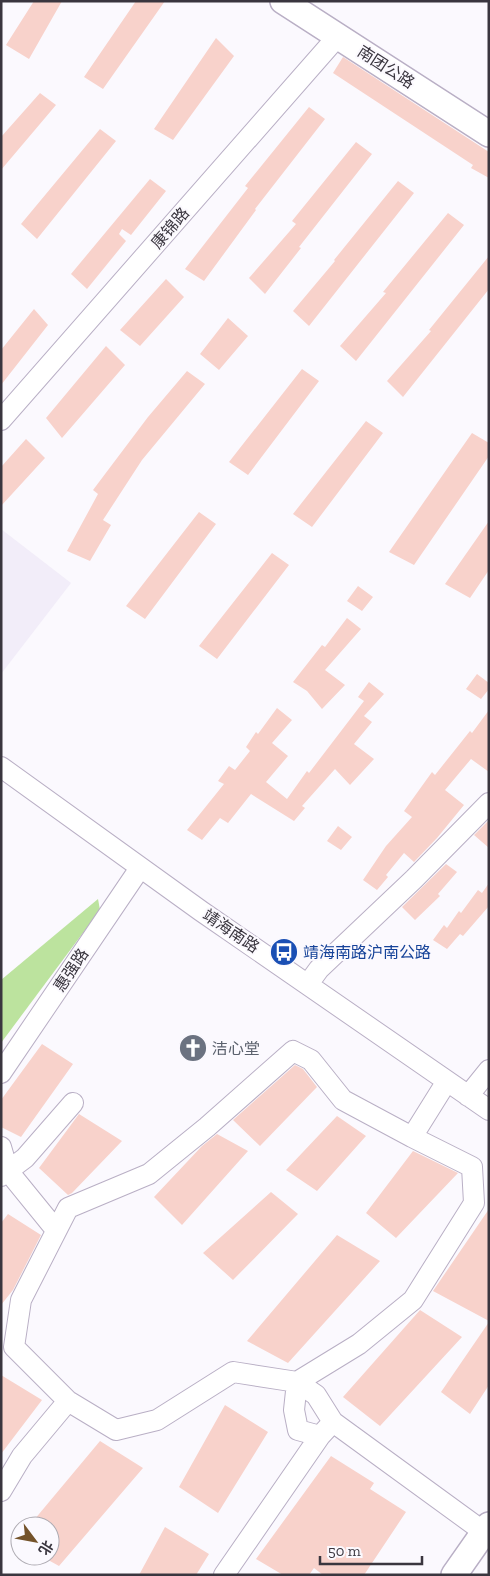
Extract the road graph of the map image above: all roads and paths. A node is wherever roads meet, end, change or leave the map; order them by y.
1 (283, 1) edge
2 (316, 1) edge
3 (338, 36) junction
4 (489, 115) edge
5 (489, 134) edge
6 (1, 420) edge
7 (1, 767) edge
8 (489, 803) edge
9 (133, 862) junction
10 (308, 984) junction
11 (489, 1070) edge
12 (1, 1073) edge
13 (447, 1081) junction
14 (468, 1096) junction
15 (73, 1103) dead end
16 (489, 1110) edge
17 (412, 1137) junction
18 (1, 1147) edge
19 (4, 1174) edge
20 (56, 1230) junction
21 (297, 1382) junction
22 (68, 1401) junction
23 (326, 1429) junction
24 (1, 1491) edge
25 (487, 1535) edge
26 (224, 1575) edge
27 (454, 1575) edge
28 (470, 1575) edge

1 - 3 main road, 南团公路
2 - 4 main road, 南团公路
3 - 5 main road, 南团公路
3 - 6 street, 康锦路
7 - 9 street, 靖海南路
8 - 10 street
9 - 10 street, 靖海南路
9 - 12 street, 惠强路
10 - 13 street, 靖海南路
11 - 14 street
13 - 14 street, 靖海南路
13 - 17 street
14 - 16 street, 靖海南路
15 - 19 street
17 - 20 street
17 - 21 street
18 - 19 street
19 - 20 street
20 - 22 street
21 - 22 street
21 - 23 street
21 - 23 street
22 - 24 street
23 - 25 street
23 - 26 street
25 - 27 main road
25 - 28 main road

